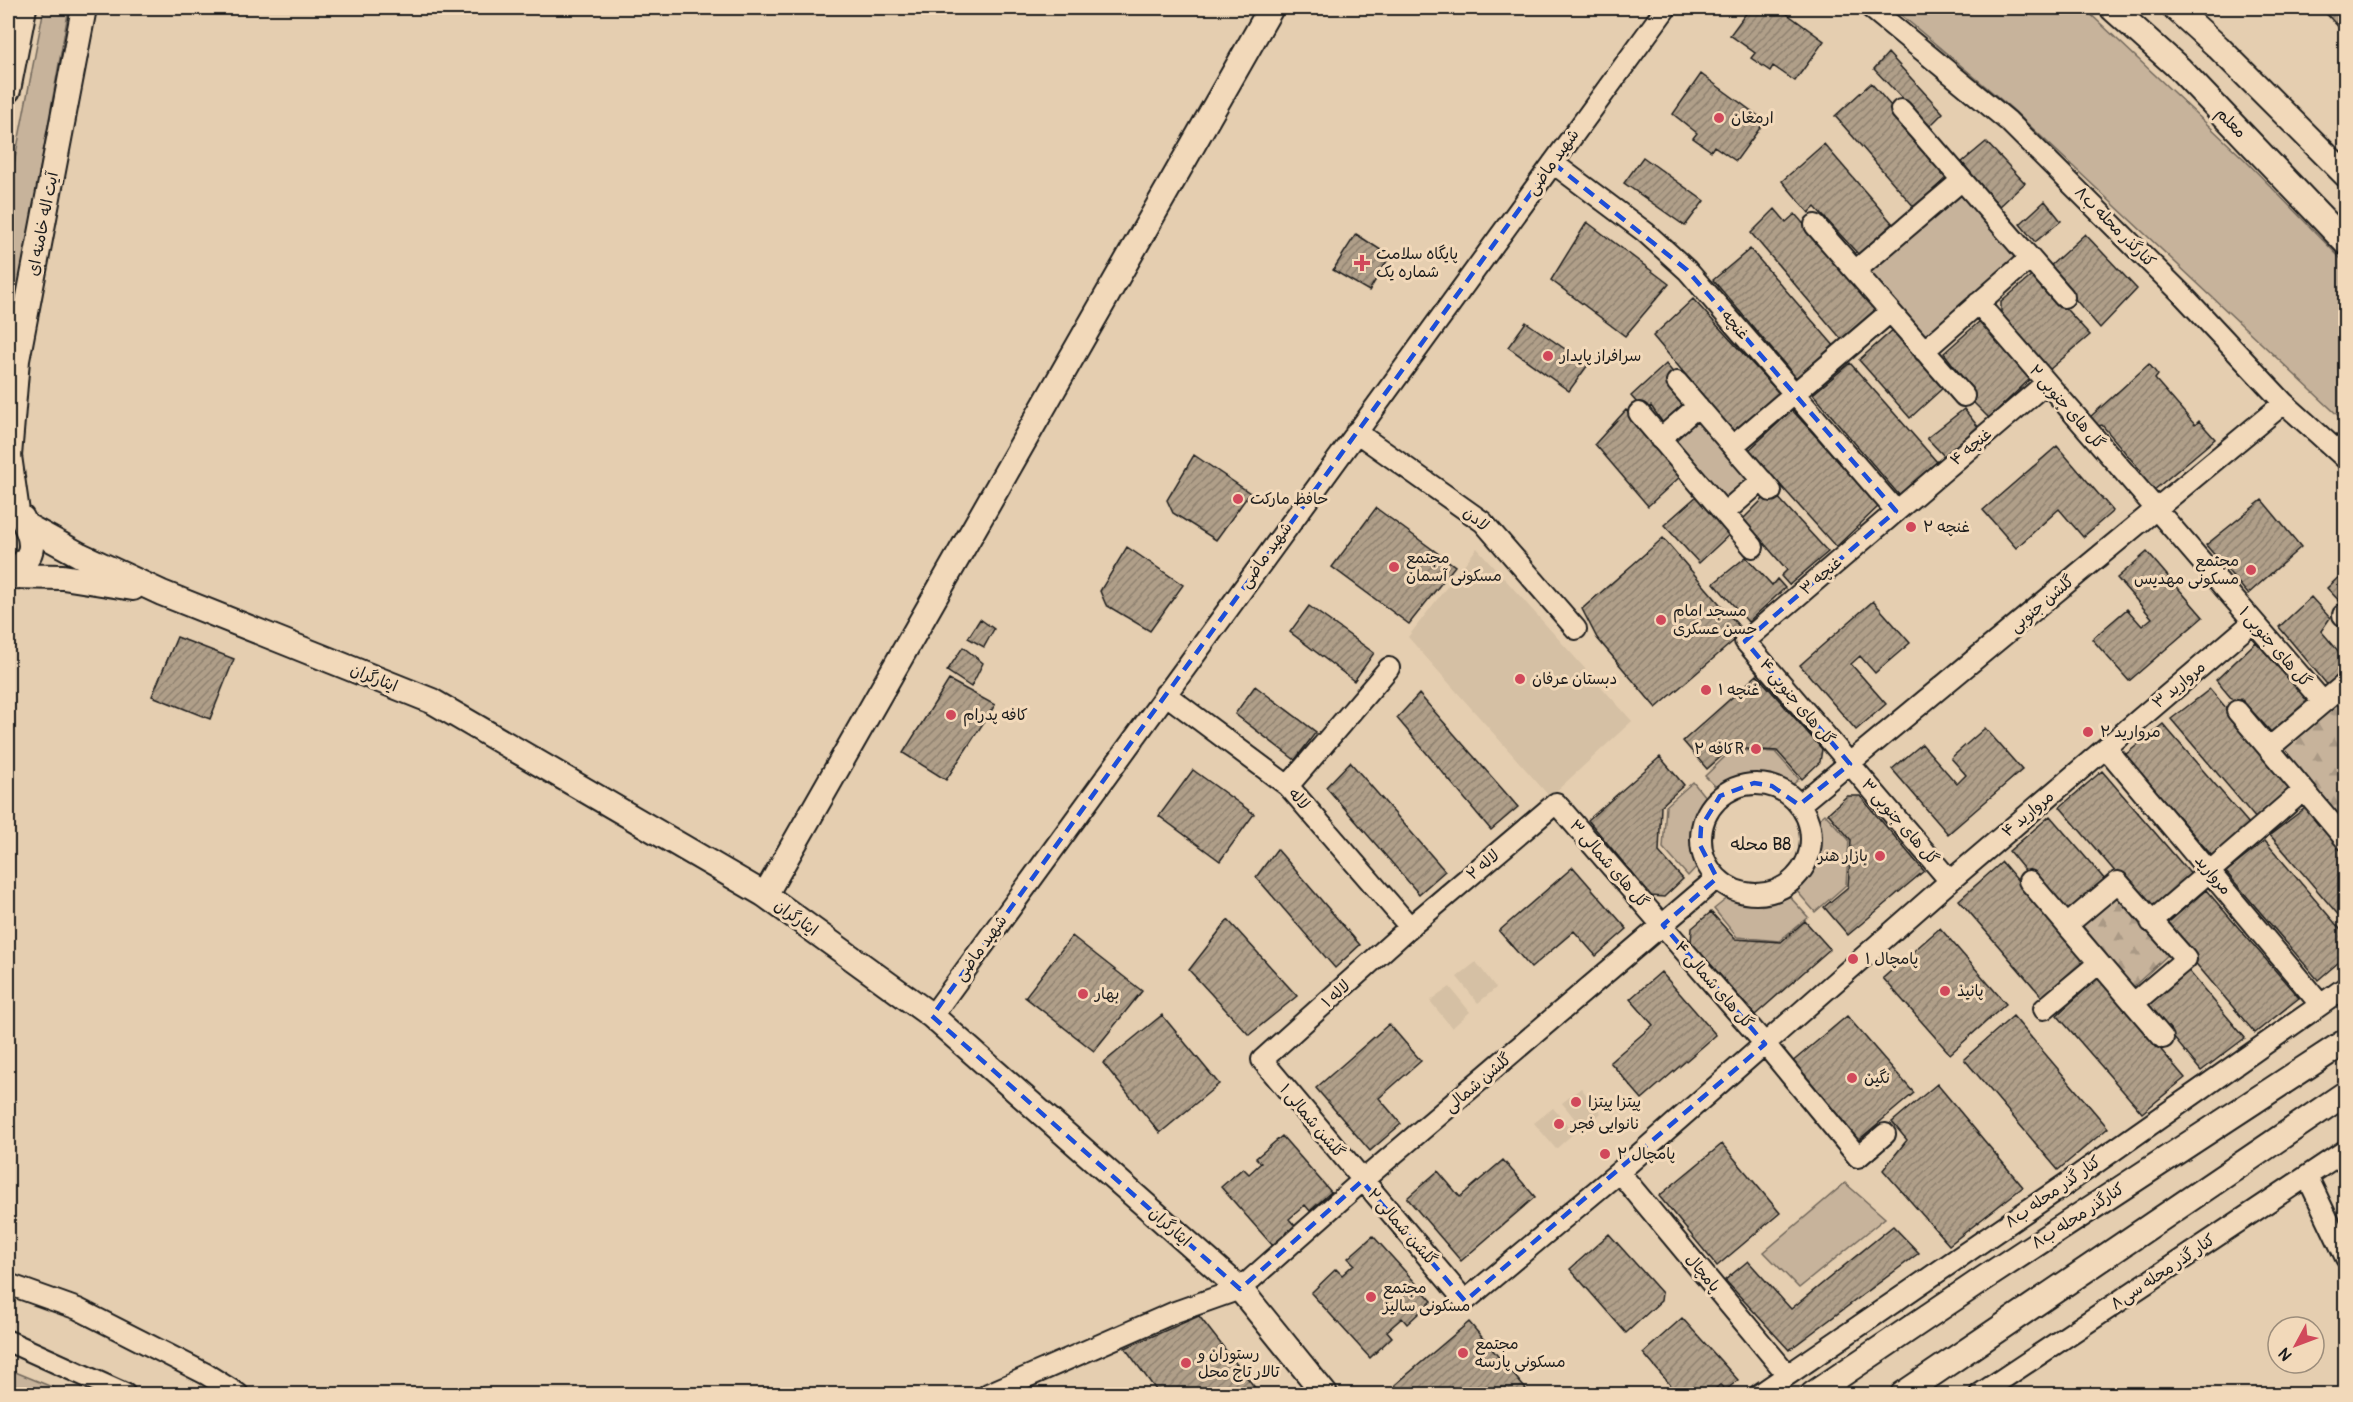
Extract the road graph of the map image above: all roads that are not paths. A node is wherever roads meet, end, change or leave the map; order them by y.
1 (24, 8) edge
2 (84, 8) edge
3 (1271, 8) edge
4 (1666, 8) edge
5 (1871, 8) edge
6 (2112, 8) edge
7 (2175, 8) edge
8 (8, 90) edge
9 (1902, 111) dead end
10 (1552, 163) junction
11 (2346, 175) edge
12 (1962, 180) junction
13 (1815, 225) dead end
14 (2346, 243) edge
15 (2030, 258) junction
16 (1855, 271) junction
17 (2064, 297) dead end
18 (1978, 303) junction
19 (1890, 312) junction
20 (1924, 351) junction
21 (1677, 382) dead end
22 (2046, 383) junction
23 (1794, 393) junction
24 (1964, 396) dead end
25 (2284, 403) junction
26 (1698, 406) junction
27 (1639, 413) dead end
28 (1356, 432) junction
29 (1660, 439) junction
30 (1733, 446) junction
31 (2346, 459) edge
32 (2156, 509) junction
33 (1896, 511) junction
34 (1724, 513) junction
35 (17, 514) edge
36 (1753, 547) dead end
37 (8, 575) edge
38 (162, 593) junction
39 (2253, 622) junction
40 (1576, 629) dead end
41 (1745, 641) joint
42 (1389, 668) dead end
43 (2346, 683) edge
44 (1165, 694) junction
45 (2323, 702) junction
46 (2237, 711) dead end
47 (2106, 748) junction
48 (2269, 748) junction
49 (1850, 764) junction
50 (1288, 786) junction
51 (2304, 790) junction
52 (1556, 803) joint
53 (1799, 805) junction
54 (2342, 829) edge
55 (2210, 871) junction
56 (1717, 878) junction
57 (1950, 881) junction
58 (2029, 881) dead end
59 (765, 895) junction
60 (2151, 922) junction
61 (1663, 925) junction
62 (2067, 925) junction
63 (1410, 927) junction
64 (2099, 963) junction
65 (2346, 987) edge
66 (2134, 1003) junction
67 (2320, 1004) junction
68 (2044, 1009) dead end
69 (933, 1016) junction
70 (2163, 1038) dead end
71 (2346, 1041) edge
72 (1765, 1044) junction
73 (1262, 1060) joint
74 (2346, 1093) edge
75 (1885, 1134) dead end
76 (2346, 1150) edge
77 (1619, 1172) junction
78 (2307, 1176) junction
79 (1362, 1181) junction
80 (2346, 1258) edge
81 (8, 1284) edge
82 (1240, 1289) junction
83 (1465, 1301) joint
84 (8, 1341) edge
85 (1787, 1374) junction
86 (125, 1395) edge
87 (238, 1395) edge
88 (988, 1395) edge
89 (1325, 1395) edge
90 (1760, 1395) edge
91 (1813, 1395) edge
92 (1904, 1395) edge
93 (1980, 1395) edge

1 - 8 main road
2 - 35 main road, آیت اله خامنه ای
3 - 59 main road
4 - 10 street, شهید ماضی
5 - 25 street, کنارگذر محله ب۸
6 - 14 main road, معلم
7 - 11 main road
9 - 12 street
10 - 23 street, غنچه
10 - 28 street, شهید ماضی
12 - 15 street
12 - 16 street
13 - 16 street
15 - 17 street
15 - 18 street
16 - 19 street
18 - 20 street
18 - 22 street, گل های جنوبی ۲
19 - 20 street
19 - 23 street
20 - 24 street
21 - 26 street
22 - 32 street, گل های جنوبی ۲
22 - 33 street, غنچه ۴
23 - 30 street
23 - 33 street, غنچه
25 - 31 street, کنارگذر محله ب۸
25 - 32 street, گلشن جنوبی
26 - 29 street
26 - 30 street
27 - 29 street
28 - 40 street, لادن
28 - 44 street, شهید ماضی
29 - 34 street
30 - 34 street
32 - 39 street, گل های جنوبی ۱
32 - 49 street, گلشن جنوبی
33 - 41 street, غنچه ۳
34 - 36 street
35 - 37 main road, آیت اله خامنه ای
35 - 38 main road, ایثارگران
37 - 38 main road, ایثارگران
38 - 59 main road, ایثارگران
39 - 45 street, گل های جنوبی ۱
39 - 47 street, مروارید ۳
41 - 49 street, گل های جنوبی ۴
42 - 50 street
43 - 45 street
44 - 50 street, لاله
44 - 69 street, شهید ماضی
45 - 48 street
46 - 48 street
47 - 55 street, مروارید
47 - 57 street, مروارید ۴
48 - 51 street
49 - 53 street, گلشن جنوبی
49 - 57 street, گل های جنوبی ۳
50 - 63 street, لاله
51 - 54 street
51 - 55 street
52 - 61 street, گل های شمالی ۳
52 - 63 street, لاله ۲
53 - 56 street
53 - 56 street
55 - 60 street
55 - 67 street, مروارید
56 - 61 street, گلشن شمالی
57 - 72 street, مروارید ۴
58 - 62 street
59 - 69 main road, ایثارگران
60 - 62 street
60 - 66 street
61 - 72 street, گل های شمالی ۴
61 - 79 street, گلشن شمالی
62 - 64 street
63 - 73 street, لاله ۱
64 - 66 street
64 - 68 street
65 - 67 street, کنار گذر محله ب۸
66 - 70 street
67 - 85 street, کنار گذر محله ب۸
69 - 82 main road, ایثارگران
71 - 91 main road, کنارگذر محله ب۸
72 - 75 street, گل های شمالی ۴
72 - 77 street, مروارید ۴
73 - 79 street, گلشن شمالی ۱
74 - 92 main road
76 - 78 street, کنار گذر محله سی۸
77 - 83 street, مروارید ۴
77 - 85 street, پامچال
78 - 80 street
78 - 93 street, کنار گذر محله سی۸
79 - 82 street, گلشن شمالی
79 - 83 street, گلشن شمالی ۲
81 - 87 street
82 - 88 street
82 - 89 main road, ایثارگران
84 - 86 street
85 - 90 street, کنار گذر محله ب۸

